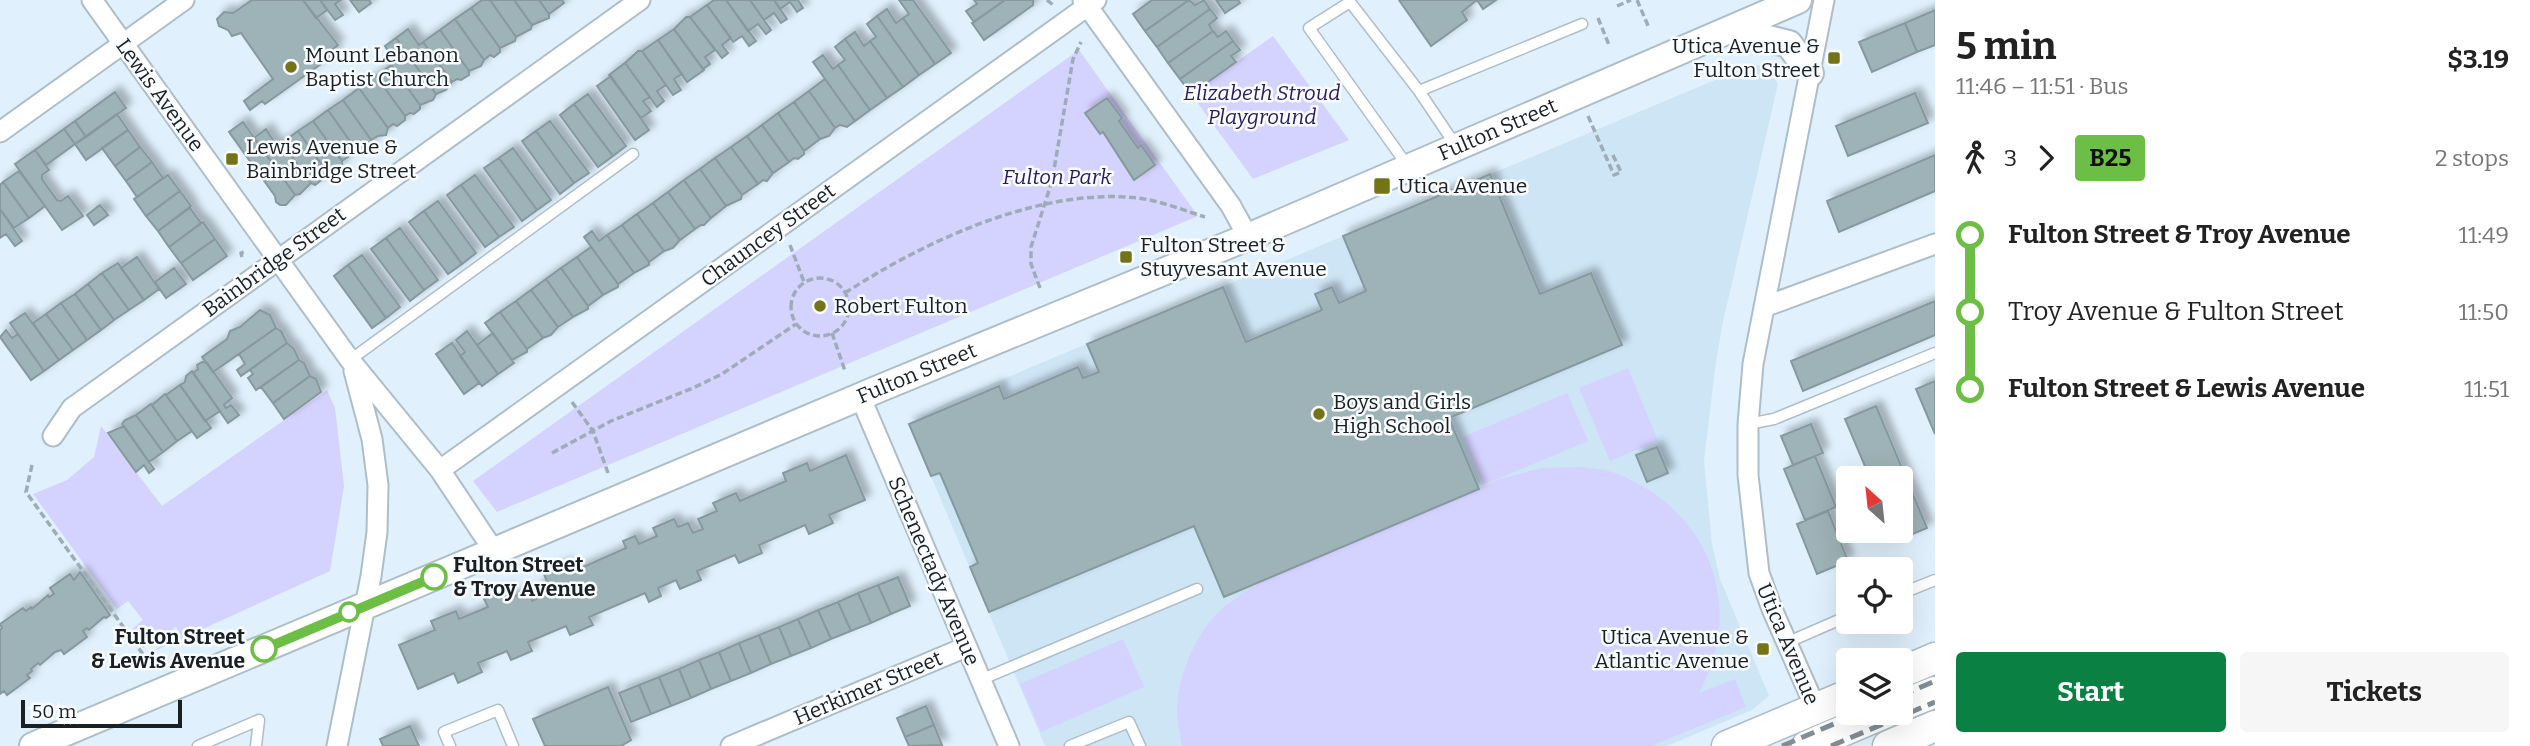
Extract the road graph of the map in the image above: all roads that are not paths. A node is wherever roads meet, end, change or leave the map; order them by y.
1 (92, 0) edge
2 (184, 0) edge
3 (640, 0) edge
4 (1798, 0) edge
5 (1824, 0) edge
6 (1089, 2) edge
7 (1582, 24) dead end
8 (1732, 30) junction
9 (124, 44) junction
10 (1810, 73) junction
11 (1419, 91) junction
12 (0, 132) edge
13 (1458, 148) junction
14 (633, 154) dead end
15 (1409, 168) junction
16 (1248, 237) junction
17 (1935, 244) edge
18 (278, 259) junction
19 (1764, 307) junction
20 (1935, 353) edge
21 (350, 360) junction
22 (860, 396) junction
23 (1748, 424) junction
24 (53, 436) dead end
25 (440, 470) junction
26 (494, 551) junction
27 (1935, 580) edge
28 (1197, 589) dead end
29 (1913, 589) edge
30 (363, 606) junction
31 (1836, 621) edge
32 (1786, 643) junction
33 (966, 647) junction
34 (1935, 658) edge
35 (1913, 667) edge
36 (980, 680) junction
37 (1935, 692) edge
38 (1836, 700) edge
39 (1913, 701) edge
40 (1816, 709) junction
41 (1860, 725) edge
42 (1822, 743) edge
43 (33, 746) edge
44 (198, 746) edge
45 (256, 746) edge
46 (337, 746) edge
47 (450, 746) edge
48 (513, 746) edge
49 (732, 746) edge
50 (1009, 746) edge
51 (1070, 746) edge
52 (1140, 746) edge
53 (1727, 746) edge

1 - 9 street, Lewis Avenue
2 - 9 street
3 - 18 street, Bainbridge Street
4 - 8 main road, Fulton Street
5 - 10 street, Utica Avenue
6 - 16 street
6 - 25 street, Chauncey Street
7 - 11 lane
8 - 10 main road
8 - 13 main road, Fulton Street
9 - 12 street
9 - 18 street, Lewis Avenue
10 - 19 street, Utica Avenue
11 - 13 lane
11 - 15 lane
13 - 15 main road, Fulton Street
14 - 21 lane
15 - 16 main road, Fulton Street
16 - 22 main road, Fulton Street
17 - 19 street
18 - 21 street, Lewis Avenue
18 - 24 street, Bainbridge Street
19 - 23 street, Utica Avenue
20 - 23 lane
21 - 25 street, Lewis Avenue
21 - 30 street, Lewis Avenue
22 - 26 main road, Fulton Street
22 - 33 street, Schenectady Avenue
23 - 32 street, Utica Avenue
25 - 26 street, Lewis Avenue
26 - 30 main road, Fulton Street
27 - 29 lane
28 - 36 lane
30 - 43 main road, Fulton Street
30 - 46 street, Lewis Avenue
31 - 32 lane
32 - 40 street, Utica Avenue
33 - 36 street, Schenectady Avenue
33 - 49 street, Herkimer Street
34 - 35 main road
36 - 50 street, Schenectady Avenue
37 - 39 main road
38 - 40 main road
40 - 42 main road, Utica Avenue
40 - 53 main road
41 - 42 main road
44 - 45 lane
47 - 48 lane
51 - 52 lane

